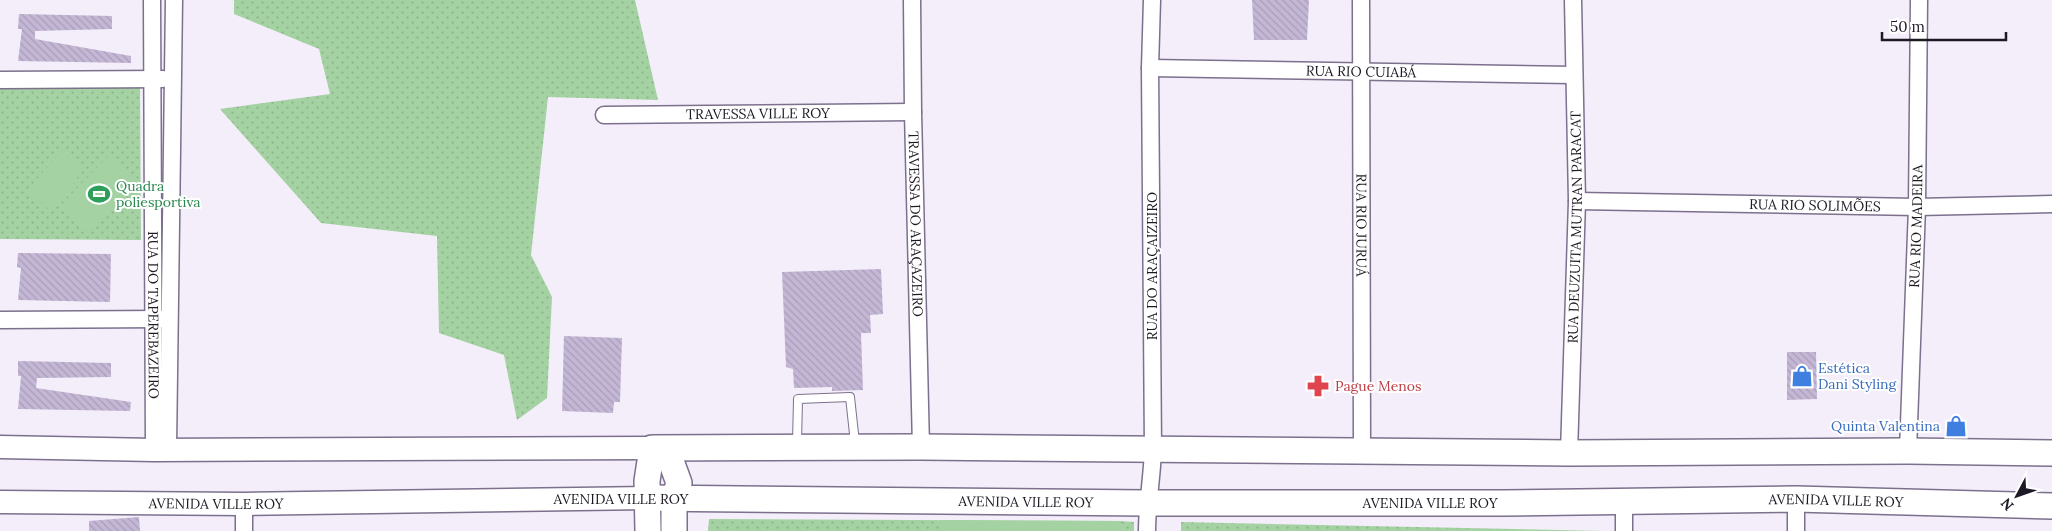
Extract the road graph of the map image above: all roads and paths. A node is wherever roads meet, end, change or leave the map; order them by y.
1 (152, 0) edge
2 (174, 0) edge
3 (912, 0) edge
4 (1152, 0) edge
5 (1361, 0) edge
6 (1573, 0) edge
7 (1919, 0) edge
8 (1150, 68) junction
9 (1360, 71) junction
10 (1573, 75) junction
11 (153, 78) junction
12 (174, 79) junction
13 (0, 80) edge
14 (913, 112) junction
15 (604, 114) dead end
16 (1577, 201) junction
17 (2052, 204) edge
18 (1917, 207) junction
19 (161, 319) junction
20 (0, 320) edge
21 (0, 447) edge
22 (856, 447) junction
23 (921, 447) junction
24 (797, 448) junction
25 (161, 449) junction
26 (658, 449) junction
27 (1153, 450) junction
28 (1362, 450) junction
29 (1908, 451) junction
30 (1569, 453) junction
31 (2052, 453) edge
32 (648, 498) junction
33 (674, 499) junction
34 (1796, 499) junction
35 (1624, 500) junction
36 (0, 502) edge
37 (1147, 502) junction
38 (244, 504) junction
39 (2052, 506) edge
40 (244, 531) edge
41 (648, 531) edge
42 (674, 531) edge
43 (1147, 531) edge
44 (1624, 531) edge
45 (1796, 531) edge

1 - 11 street, RUA DO TAPEREBAZEIRO
2 - 12 street, RUA DO TAPEREBAZEIRO
3 - 14 street, TRAVESSA DO ARAÇAZEIRO
4 - 8 street, RUA DO ARAÇAIZEIRO
5 - 9 street, RUA RIO JURUÁ
6 - 10 street, RUA DEUZUITA MUTRAN PARACAT
7 - 18 street, RUA RIO MADEIRA
8 - 9 street, RUA RIO CUIABÁ
8 - 27 street, RUA DO ARAÇAIZEIRO
9 - 10 street, RUA RIO CUIABÁ
9 - 28 street, RUA RIO JURUÁ
10 - 16 street, RUA DEUZUITA MUTRAN PARACAT
11 - 12 street
11 - 13 street
11 - 19 street, RUA DO TAPEREBAZEIRO
12 - 19 street, RUA DO TAPEREBAZEIRO
14 - 15 street, TRAVESSA VILLE ROY
14 - 23 street, TRAVESSA DO ARAÇAZEIRO
16 - 18 street, RUA RIO SOLIMÕES
16 - 30 street, RUA DEUZUITA MUTRAN PARACAT
17 - 18 street, RUA RIO SOLIMÕES
18 - 29 street, RUA RIO MADEIRA
19 - 20 street
19 - 25 street, RUA DO TAPEREBAZEIRO
21 - 25 main road
22 - 23 main road
22 - 24 main road
22 - 24 lane
23 - 27 main road
24 - 26 main road
25 - 26 main road
26 - 32 main road
26 - 33 main road
27 - 28 main road
27 - 37 street, RUA DO ARAÇAIZEIRO
28 - 30 main road
29 - 30 main road
29 - 31 main road
32 - 33 main road, AVENIDA VILLE ROY
32 - 38 main road, AVENIDA VILLE ROY
32 - 41 main road
33 - 37 main road, AVENIDA VILLE ROY
33 - 42 main road
34 - 35 main road, AVENIDA VILLE ROY
34 - 39 main road, AVENIDA VILLE ROY
34 - 45 street
35 - 37 main road, AVENIDA VILLE ROY
35 - 44 street
36 - 38 main road, AVENIDA VILLE ROY
37 - 43 street, RUA DO ARAÇAIZEIRO
38 - 40 street

